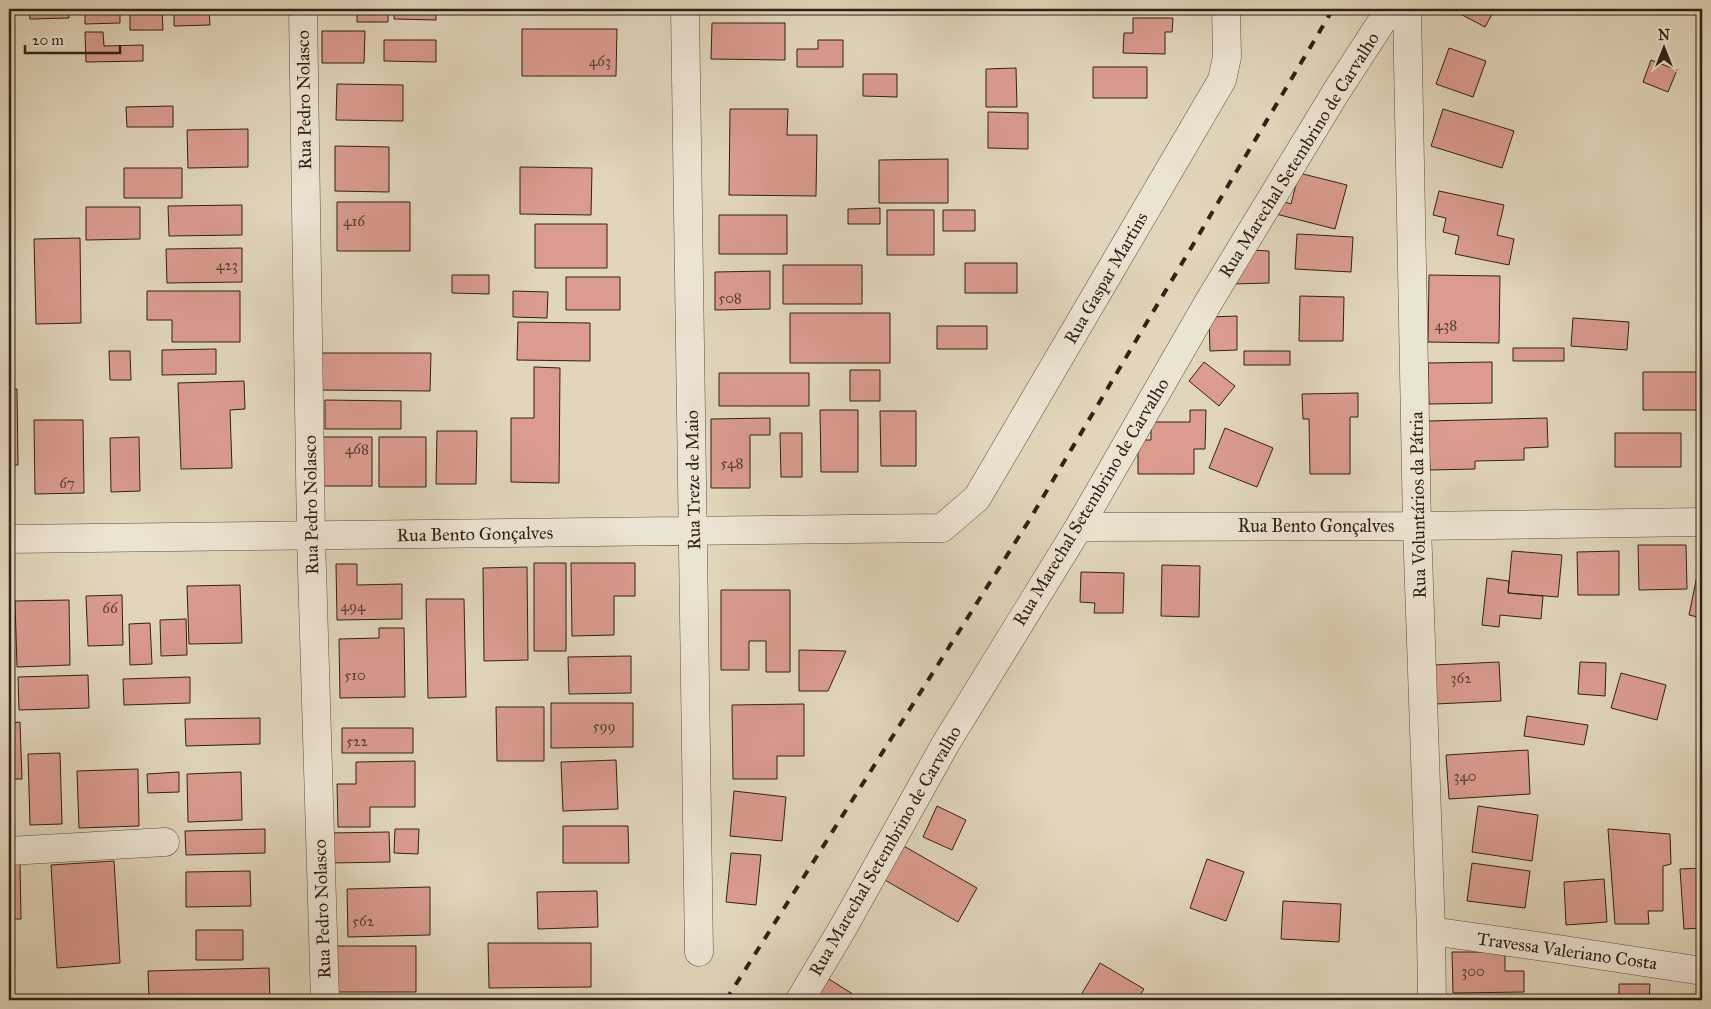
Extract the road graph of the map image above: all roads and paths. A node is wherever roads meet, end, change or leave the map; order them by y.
1 (302, 9) edge
2 (685, 9) edge
3 (1226, 9) edge
4 (1390, 9) edge
5 (1407, 9) edge
6 (1702, 522) edge
7 (1418, 526) junction
8 (1079, 527) junction
9 (942, 528) joint
10 (694, 532) junction
11 (311, 536) junction
12 (9, 539) edge
13 (165, 842) dead end
14 (9, 851) edge
15 (1431, 931) junction
16 (699, 952) dead end
17 (1702, 971) edge
18 (325, 1000) edge
19 (800, 1000) edge
20 (1432, 1000) edge

1 - 11 street, Rua Pedro Nolasco
2 - 10 street, Rua Treze de Maio
3 - 9 street, Rua Gaspar Martins
4 - 8 street, Rua Marechal Setembrino de Carvalho
5 - 7 street, Rua Voluntários da Pátria
6 - 7 street, Rua Bento Gonçalves
7 - 8 street, Rua Bento Gonçalves
7 - 15 street, Rua Voluntários da Pátria
8 - 19 street, Rua Marechal Setembrino de Carvalho
9 - 10 street, Rua Bento Gonçalves
10 - 11 street, Rua Bento Gonçalves
10 - 16 street, Rua Treze de Maio
11 - 12 street, Rua Bento Gonçalves
11 - 18 street, Rua Pedro Nolasco
13 - 14 street
15 - 17 street, Travessa Valeriano Costa
15 - 20 street, Rua Voluntários da Pátria

